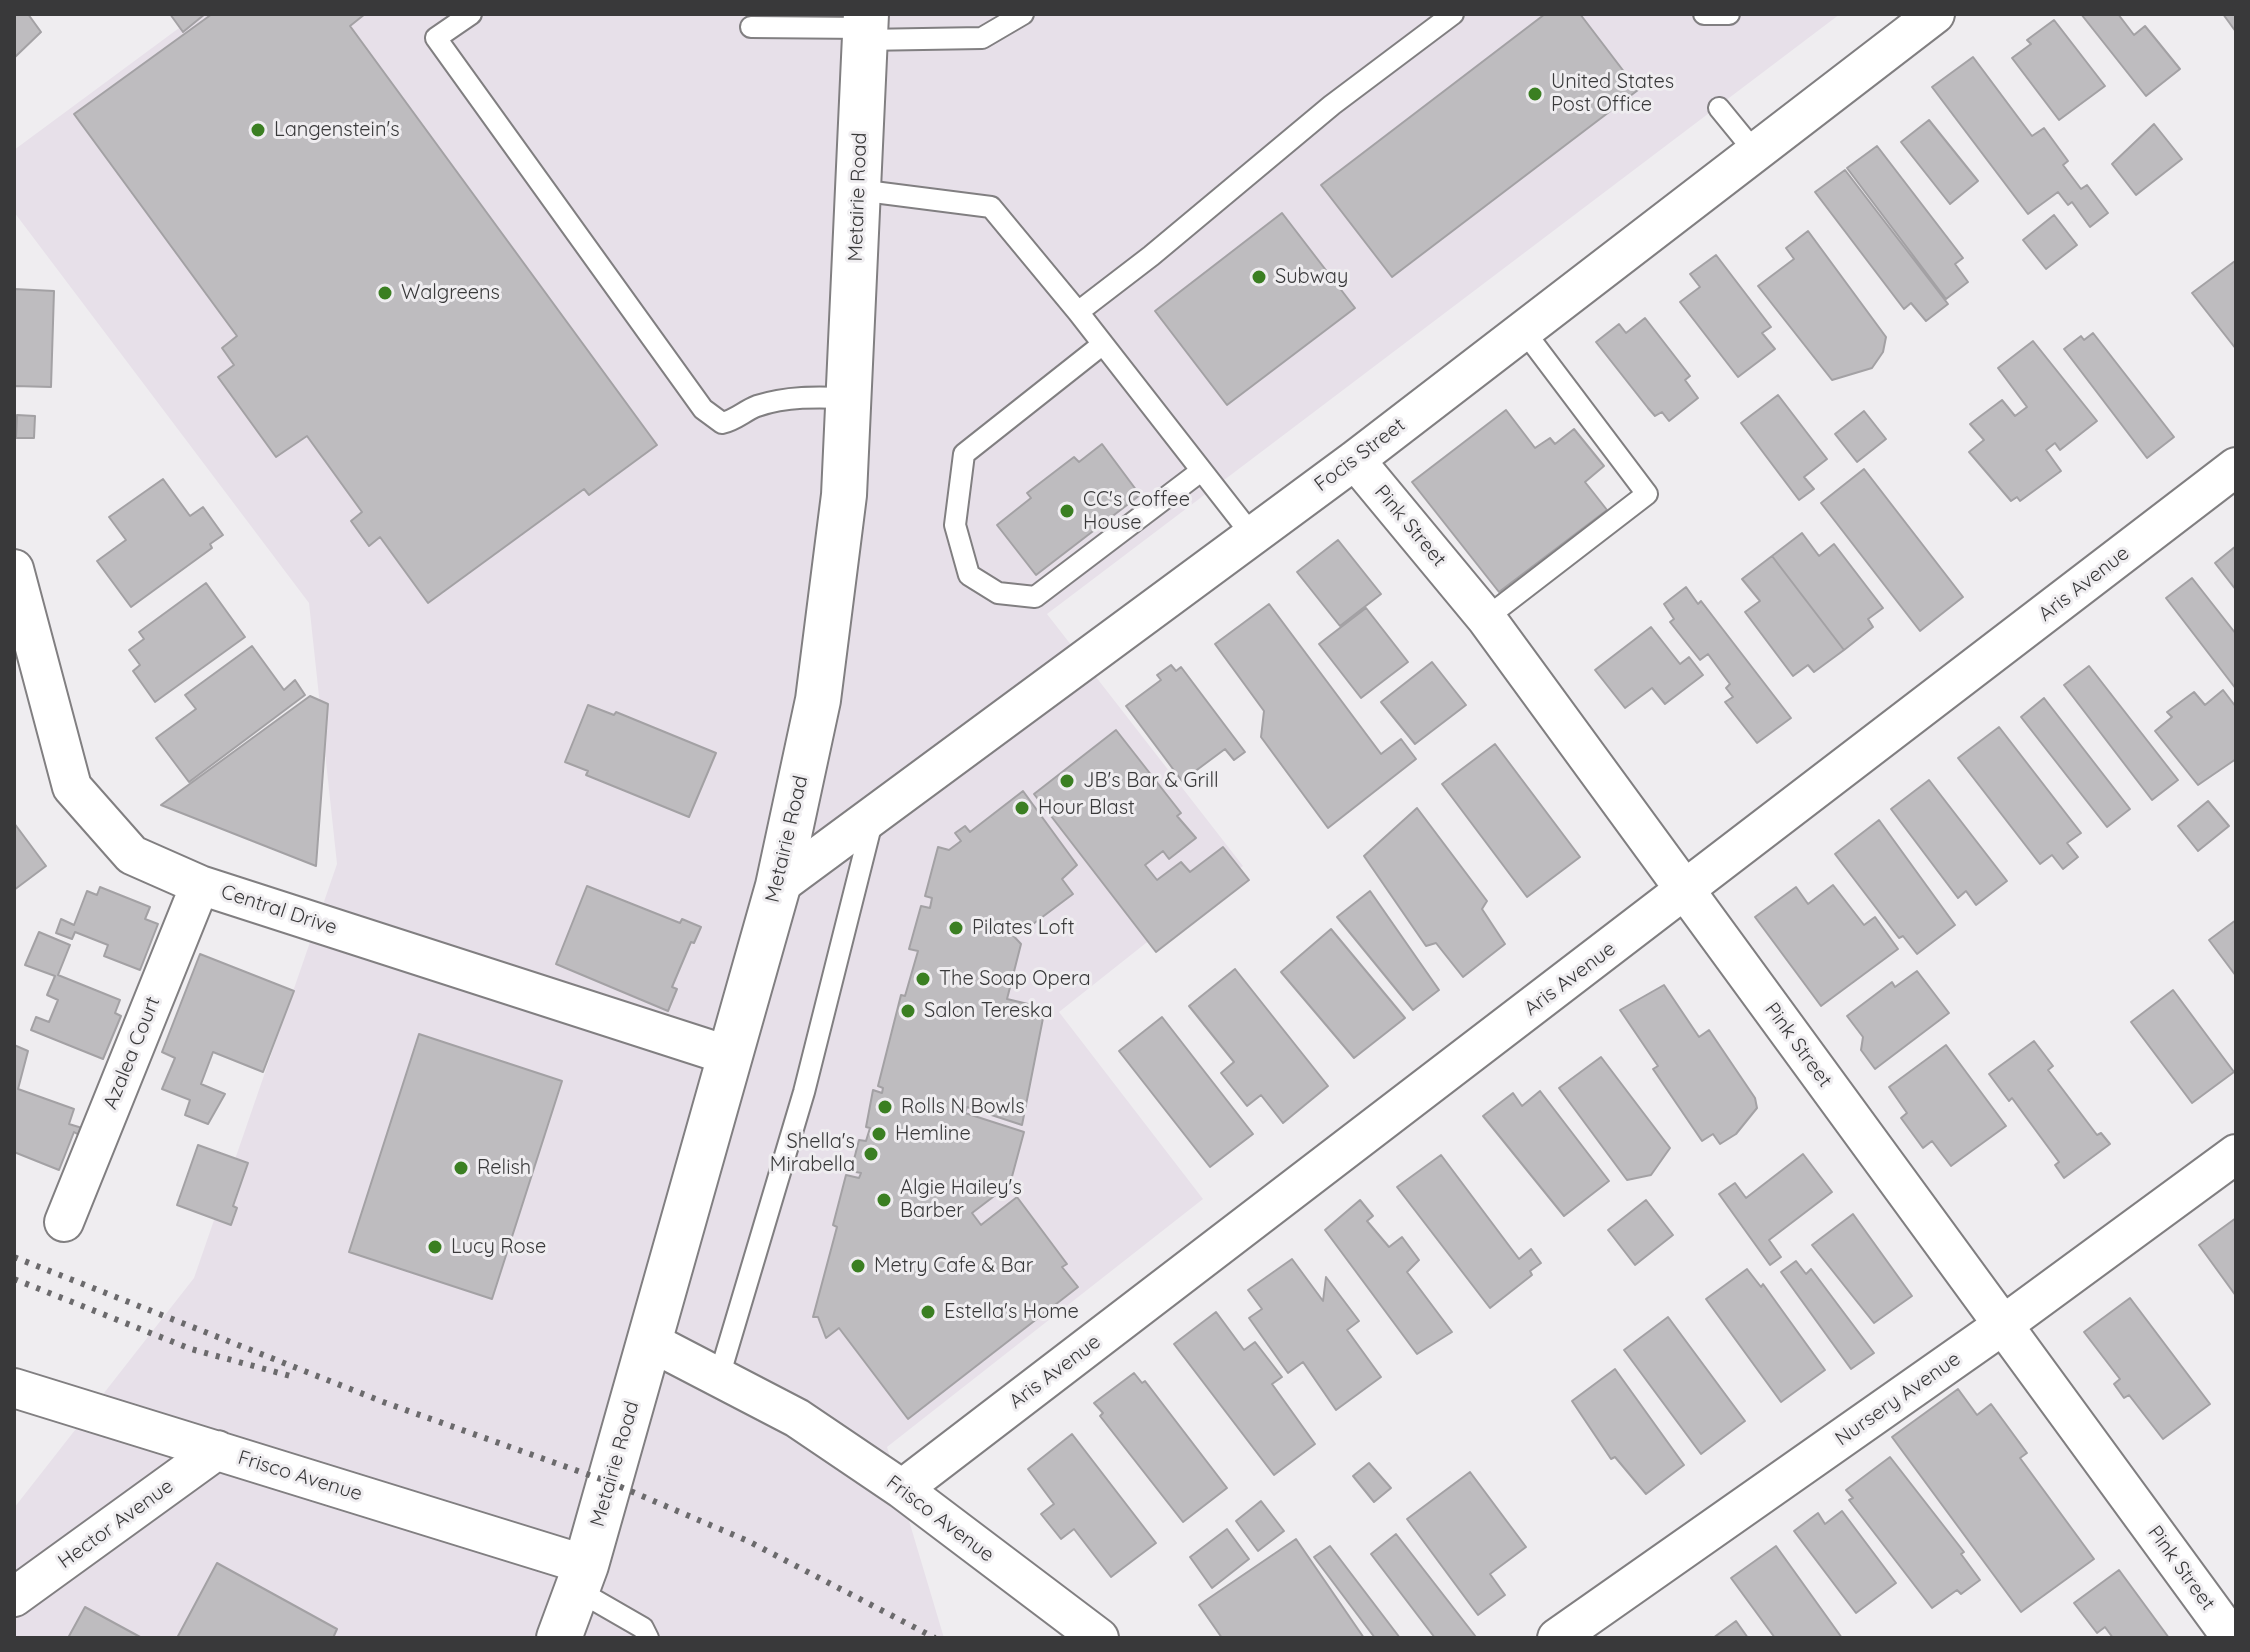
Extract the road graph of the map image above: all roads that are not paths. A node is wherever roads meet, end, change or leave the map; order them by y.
1 (471, 14) edge
2 (1023, 14) edge
3 (1453, 14) edge
4 (1704, 14) edge
5 (1729, 14) edge
6 (1935, 14) edge
7 (751, 27) dead end
8 (865, 27) edge
9 (1719, 108) dead end
10 (1755, 152) junction
11 (858, 190) junction
12 (1078, 312) junction
13 (1524, 331) junction
14 (1103, 344) junction
15 (848, 398) junction
16 (1355, 460) junction
17 (2236, 467) edge
18 (1201, 471) junction
19 (1252, 535) junction
20 (14, 569) edge
21 (1486, 618) junction
22 (874, 815) junction
23 (200, 885) junction
24 (778, 886) junction
25 (1685, 891) junction
26 (730, 1056) junction
27 (2236, 1154) edge
28 (64, 1222) dead end
29 (2003, 1325) junction
30 (649, 1341) junction
31 (719, 1377) junction
32 (14, 1388) edge
33 (217, 1450) junction
34 (902, 1489) junction
35 (582, 1578) junction
36 (14, 1597) edge
37 (559, 1638) edge
38 (648, 1638) edge
39 (1099, 1638) edge
40 (1557, 1638) edge
41 (2232, 1638) edge

1 - 15 lane
2 - 8 lane
3 - 12 lane
4 - 5 lane
6 - 10 street, Focis Street
7 - 8 lane
8 - 11 main road, Metairie Road
9 - 10 lane
10 - 13 street, Focis Street
11 - 12 lane
11 - 15 main road, Metairie Road
12 - 14 lane
13 - 16 street, Focis Street
13 - 21 lane
14 - 18 lane
14 - 18 lane
15 - 24 main road, Metairie Road
16 - 19 street, Focis Street
16 - 21 street, Pink Street
17 - 25 street, Aris Avenue
18 - 19 lane
19 - 22 street, Focis Street
20 - 23 street, Central Drive
21 - 25 street, Pink Street
22 - 24 street, Focis Street
22 - 31 lane
23 - 26 street, Central Drive
23 - 28 street, Azalea Court
24 - 26 main road, Metairie Road
25 - 29 street, Pink Street
25 - 34 street, Aris Avenue
26 - 30 main road, Metairie Road
27 - 29 street, Nursery Avenue
29 - 40 street, Nursery Avenue
29 - 41 street, Pink Street
30 - 31 street, Frisco Avenue
30 - 35 main road, Metairie Road
31 - 34 street, Frisco Avenue
32 - 33 street, Frisco Avenue
33 - 35 street, Frisco Avenue
33 - 36 street, Hector Avenue
34 - 39 street, Frisco Avenue
35 - 37 main road, Metairie Road
35 - 38 lane

